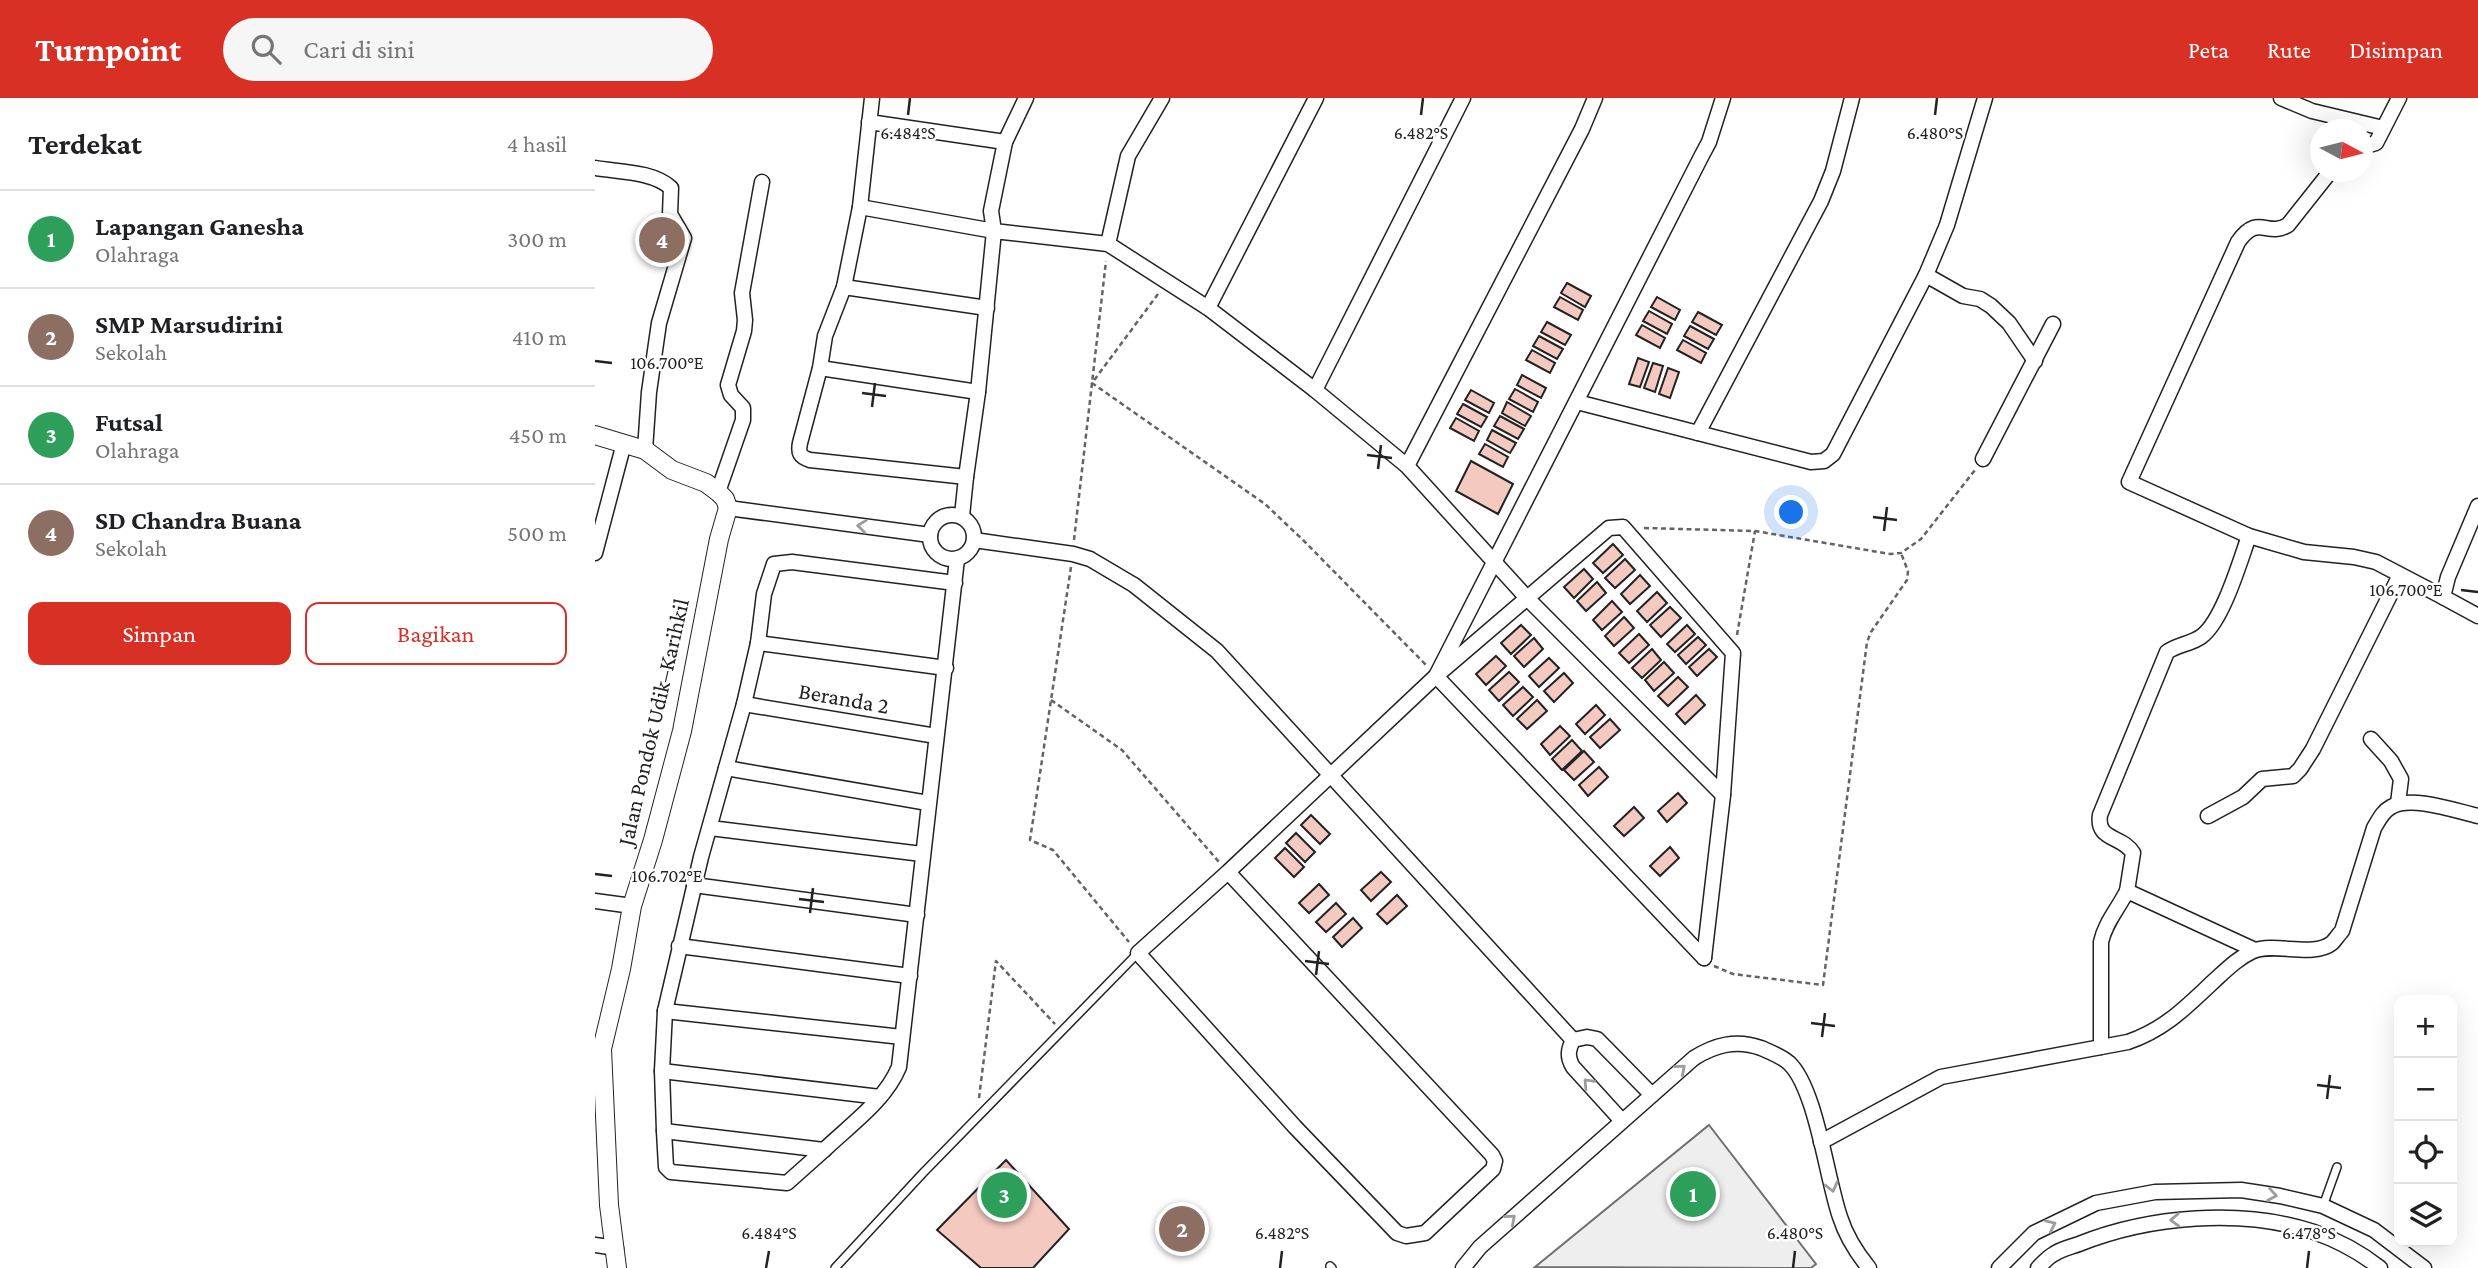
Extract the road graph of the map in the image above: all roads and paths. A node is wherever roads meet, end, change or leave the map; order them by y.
1 (872, 98) edge
2 (1026, 98) edge
3 (1162, 98) edge
4 (1316, 98) edge
5 (1463, 98) edge
6 (1595, 98) edge
7 (1723, 98) edge
8 (1852, 98) edge
9 (1985, 98) edge
10 (2281, 98) edge
11 (2399, 98) edge
12 (869, 122) junction
13 (2383, 128) junction
14 (1005, 142) junction
15 (2373, 144) edge
16 (595, 168) edge
17 (762, 182) dead end
18 (2322, 182) edge
19 (860, 207) junction
20 (994, 231) junction
21 (1108, 244) junction
22 (1926, 275) junction
23 (1167, 282) junction
24 (844, 287) junction
25 (986, 308) junction
26 (1208, 309) junction
27 (2053, 324) dead end
28 (2035, 361) junction
29 (820, 368) junction
30 (1092, 383) junction
31 (1315, 390) junction
32 (978, 392) junction
33 (1577, 402) junction
34 (1698, 433) junction
35 (595, 435) edge
36 (624, 443) junction
37 (645, 450) junction
38 (1983, 459) joint
39 (1407, 466) junction
40 (966, 477) junction
41 (719, 492) junction
42 (2478, 506) edge
43 (728, 508) junction
44 (962, 516) junction
45 (1623, 527) junction
46 (1755, 531) junction
47 (930, 535) junction
48 (2249, 536) junction
49 (974, 540) junction
50 (596, 546) edge
51 (1901, 553) junction
52 (1073, 554) junction
53 (957, 559) junction
54 (1494, 561) junction
55 (2400, 575) junction
56 (955, 583) junction
57 (2443, 597) junction
58 (1527, 598) junction
59 (2478, 616) edge
60 (758, 643) junction
61 (1733, 653) junction
62 (946, 668) junction
63 (1436, 676) junction
64 (1051, 700) junction
65 (744, 704) junction
66 (936, 736) junction
67 (2371, 738) dead end
68 (726, 768) junction
69 (1332, 774) junction
70 (1724, 795) junction
71 (928, 803) junction
72 (2398, 803) junction
73 (2208, 816) dead end
74 (2478, 816) edge
75 (710, 828) junction
76 (922, 854) junction
77 (1228, 872) junction
78 (694, 885) junction
79 (2127, 891) junction
80 (595, 901) edge
81 (632, 906) junction
82 (917, 915) junction
83 (679, 946) junction
84 (2255, 950) junction
85 (1138, 953) junction
86 (1704, 958) junction
87 (910, 976) junction
88 (665, 1010) junction
89 (1062, 1031) junction
90 (902, 1037) junction
91 (1573, 1040) junction
92 (599, 1047) edge
93 (2101, 1047) junction
94 (662, 1071) junction
95 (1652, 1095) junction
96 (880, 1097) junction
97 (977, 1118) junction
98 (1622, 1121) junction
99 (664, 1131) junction
100 (1821, 1142) junction
101 (824, 1150) junction
102 (2337, 1167) dead end
103 (2323, 1206) junction
104 (595, 1245) edge
105 (616, 1248) junction
106 (617, 1268) edge
107 (835, 1268) edge
108 (1464, 1268) edge
109 (1869, 1268) edge
110 (1999, 1268) edge
111 (2038, 1268) edge
112 (2380, 1268) edge
113 (2424, 1268) edge

1 - 12 street
2 - 14 street
3 - 21 street
4 - 26 street
5 - 31 street
6 - 39 street
7 - 33 street
8 - 34 street
9 - 22 street
10 - 13 street
11 - 13 street
12 - 14 street
12 - 19 street
13 - 15 street
14 - 20 street
16 - 37 street
17 - 41 street
18 - 48 street
19 - 20 street
19 - 24 street
20 - 21 street
20 - 25 street
21 - 23 street
21 - 30 path
22 - 28 street
22 - 34 street
23 - 26 street
23 - 30 path
24 - 25 street
24 - 29 street
25 - 32 street
26 - 31 street
27 - 28 street
28 - 38 street
29 - 32 street
29 - 40 street
30 - 52 path
30 - 63 path
31 - 39 street
32 - 40 street
33 - 34 street
33 - 54 street
35 - 36 street
36 - 37 street
36 - 50 street
37 - 41 street
38 - 51 path
39 - 54 street
40 - 44 street
41 - 43 street
42 - 57 street
47 -> 43 street
43 - 81 street, Jalan Pondok Udik–Karihkil
44 - 47 street
44 - 49 street
45 - 46 path
45 - 58 street
45 - 61 street
46 - 51 path
46 - 61 path
47 - 53 street
48 - 55 street
48 - 79 street
49 - 52 street
49 - 53 street
51 - 86 path
52 - 64 path
52 - 69 street
53 - 56 street
54 - 58 street
54 - 63 street
55 - 57 street
55 - 73 street
56 - 60 street
56 - 62 street
57 - 59 street
58 - 63 street
58 - 70 street
60 - 62 street
60 - 65 street
61 - 70 street
62 - 66 street
63 - 69 street
63 - 86 street
64 - 77 path
64 - 85 path
65 - 66 street, Beranda 2
65 - 68 street
66 - 71 street
67 - 72 street
68 - 71 street
68 - 75 street
69 - 77 street
69 - 91 street
70 - 86 street
71 - 76 street
72 - 74 street
72 - 84 street
75 - 76 street
75 - 78 street
76 - 82 street
77 - 85 street
77 - 85 street
78 - 82 street
78 - 83 street
79 - 84 street
79 - 93 street
80 - 81 street
81 - 92 street, Jalan Pondok Udik–Karihkil
82 - 87 street
83 - 87 street
83 - 88 street
84 - 93 street
85 - 89 lane
87 - 90 street
88 - 90 street
88 - 94 street
89 - 97 lane
89 - 97 path
90 - 96 street
91 - 95 street
98 -> 91 street
92 - 105 street, Jalan Pondok Udik–Karihkil
93 - 100 street
94 - 96 street
94 - 99 street
95 - 98 street
95 -> 100 street
96 - 101 street
97 - 107 lane
108 -> 98 street
99 - 101 street
99 - 101 street
100 -> 109 street
102 - 103 lane
110 -> 103 street
103 - 113 street
104 - 105 street
105 - 106 street, Jalan Pondok Udik–Karihkil
112 -> 111 street

